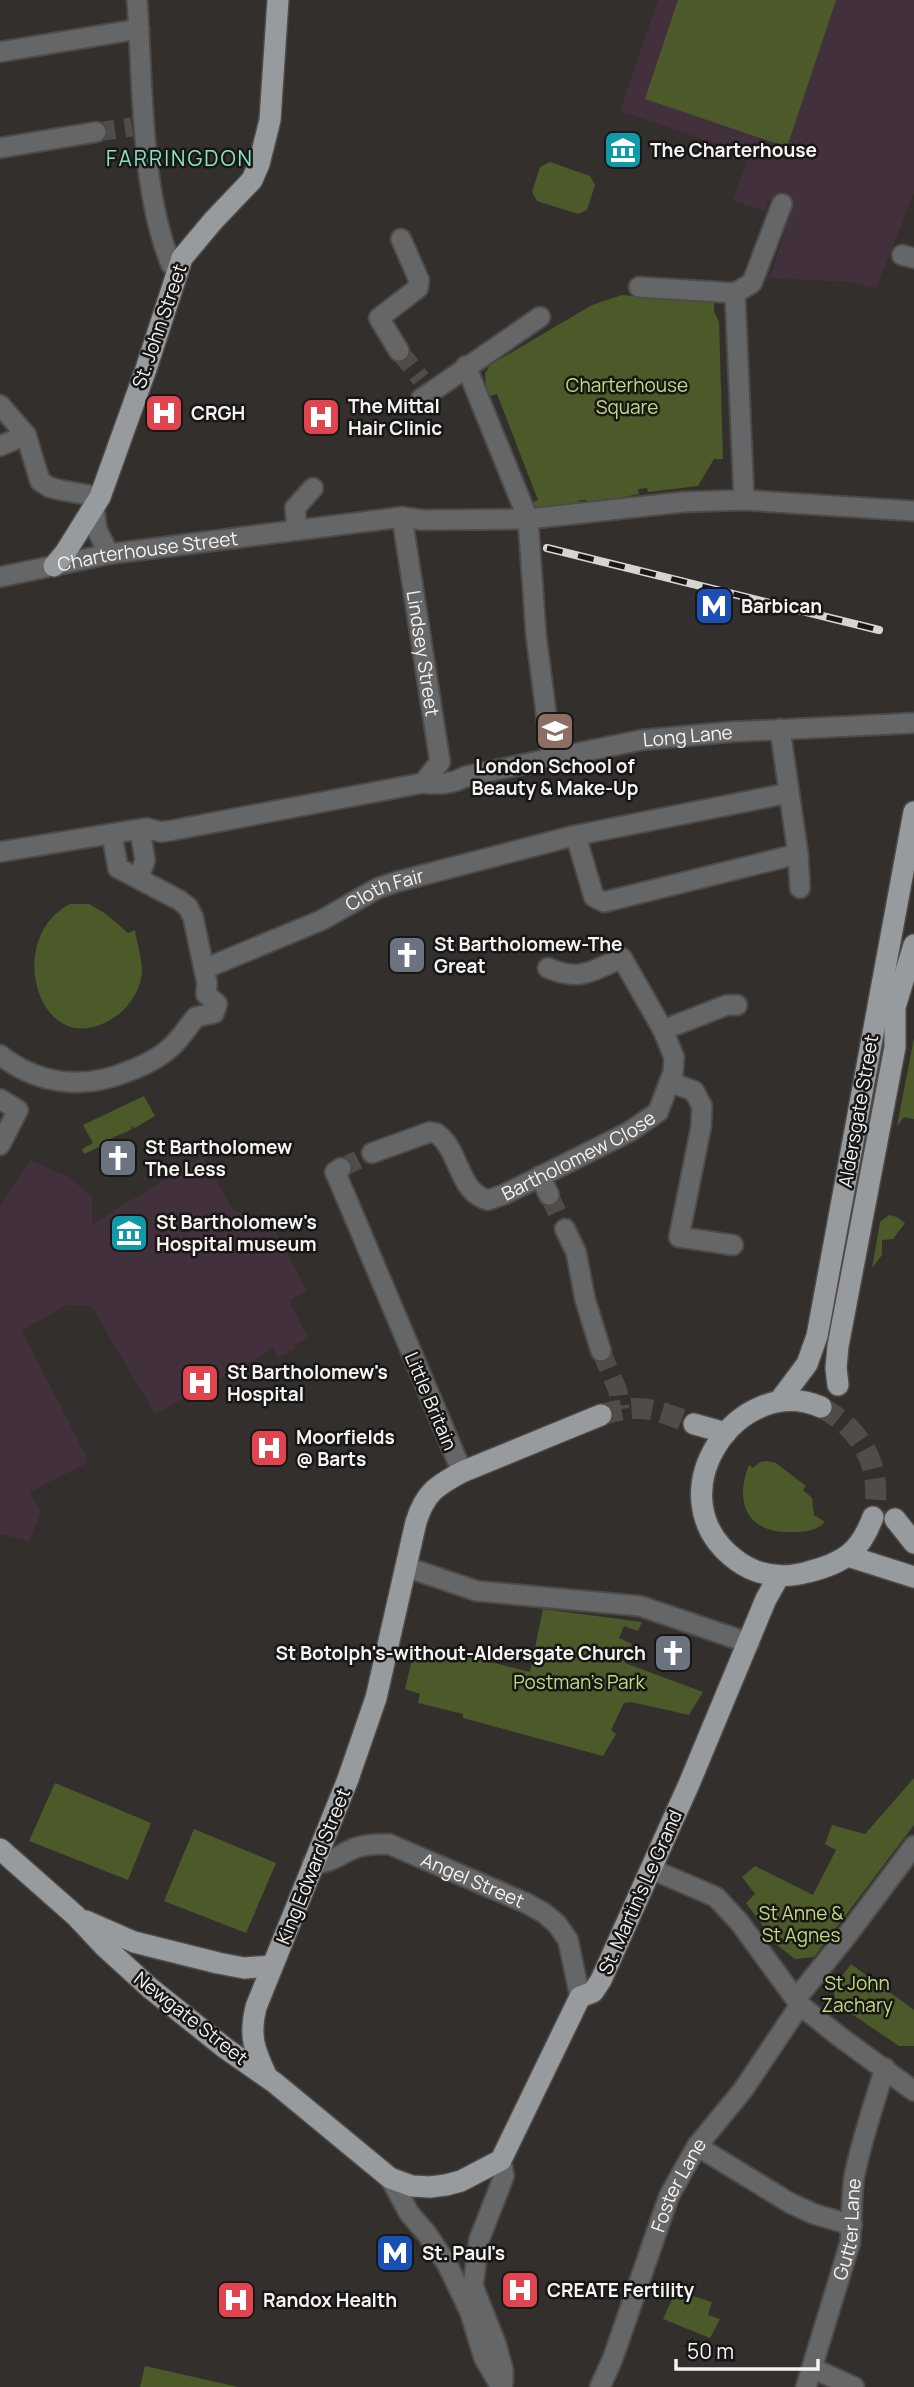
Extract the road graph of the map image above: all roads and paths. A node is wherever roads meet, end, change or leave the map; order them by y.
1 (137, 0) edge
2 (278, 0) edge
3 (139, 29) junction
4 (0, 52) edge
5 (96, 132) tunnel mouth
6 (0, 148) edge
7 (782, 204) dead end
8 (401, 239) dead end
9 (178, 266) junction
10 (639, 288) dead end
11 (735, 293) junction
12 (540, 317) dead end
13 (399, 351) tunnel mouth
14 (466, 366) junction
15 (424, 390) dead end
16 (0, 405) edge
17 (26, 435) junction
18 (0, 446) edge
19 (313, 488) dead end
20 (744, 500) junction
21 (97, 502) junction
22 (914, 511) edge
23 (402, 517) junction
24 (528, 519) junction
25 (297, 530) junction
26 (109, 554) junction
27 (54, 566) junction
28 (0, 577) edge
29 (914, 723) edge
30 (780, 729) junction
31 (552, 759) junction
32 (440, 762) junction
33 (467, 776) junction
34 (423, 783) junction
35 (789, 793) junction
36 (914, 812) edge
37 (140, 830) junction
38 (112, 835) junction
39 (573, 836) junction
40 (0, 852) edge
41 (798, 854) junction
42 (139, 878) junction
43 (800, 888) dead end
44 (914, 945) edge
45 (548, 968) dead end
46 (204, 969) junction
47 (737, 1005) dead end
48 (663, 1030) junction
49 (0, 1055) edge
50 (670, 1082) junction
51 (0, 1099) edge
52 (0, 1145) edge
53 (372, 1153) tunnel mouth
54 (341, 1168) dead end
55 (540, 1176) junction
56 (549, 1195) tunnel mouth
57 (565, 1229) tunnel mouth
58 (733, 1245) dead end
59 (601, 1351) tunnel mouth
60 (838, 1385) dead end
61 (780, 1400) junction
62 (821, 1407) tunnel mouth
63 (601, 1415) tunnel mouth
64 (694, 1424) tunnel mouth
65 (726, 1433) junction
66 (463, 1472) junction
67 (873, 1517) tunnel mouth
68 (895, 1519) tunnel mouth
69 (914, 1543) edge
70 (848, 1556) junction
71 (406, 1567) junction
72 (779, 1576) junction
73 (914, 1577) edge
74 (748, 1643) junction
75 (914, 1846) edge
76 (0, 1849) edge
77 (312, 1864) junction
78 (651, 1869) junction
79 (76, 1916) junction
80 (272, 1966) junction
81 (580, 1997) junction
82 (798, 2002) junction
83 (885, 2068) junction
84 (266, 2075) junction
85 (912, 2085) edge
86 (697, 2146) junction
87 (501, 2160) junction
88 (390, 2178) junction
89 (852, 2225) junction
90 (809, 2378) edge
91 (502, 2387) edge
92 (600, 2387) edge
93 (854, 2387) edge

1 - 3 street
2 - 9 main road, St. John Street
3 - 4 street
3 - 9 street
5 - 6 street
7 - 11 street
8 - 13 street
9 - 21 main road, St. John Street
10 - 11 street
11 - 20 street
12 - 14 street
14 - 15 street
14 - 24 street
16 - 17 street
17 - 18 street
17 - 21 street
19 - 25 street
20 - 22 street
20 - 24 street
21 - 26 street
21 - 27 main road, St. John Street
23 - 24 street, Charterhouse Street
23 - 25 street, Charterhouse Street
23 - 32 street, Lindsey Street
24 - 31 street
25 - 26 street, Charterhouse Street
26 - 27 street, Charterhouse Street
27 - 28 street, Charterhouse Street
29 - 30 street, Long Lane
30 - 31 street, Long Lane
30 - 35 street
31 - 33 street, Long Lane
32 - 33 street
32 - 34 street
33 - 34 street, Long Lane
34 - 37 street, Long Lane
35 - 39 street, Cloth Fair
35 - 41 street
36 - 61 main road, Aldersgate Street
37 - 38 street, Long Lane
37 - 42 street
38 - 40 street, Long Lane
38 - 42 street
39 - 41 street
39 - 46 street, Cloth Fair
41 - 43 street
42 - 46 street
44 - 60 main road, Aldersgate Street
45 - 48 street, Bartholomew Close
46 - 49 street
47 - 48 street
48 - 50 street, Bartholomew Close
50 - 55 street, Bartholomew Close
50 - 58 street
51 - 52 street
53 - 55 street, Bartholomew Close
54 - 66 street, Little Britain
55 - 56 street
57 - 59 street
61 - 62 main road
61 - 65 main road
63 - 66 main road
64 - 65 main road
65 - 72 main road
66 - 71 main road, Little Britain
67 - 70 main road
68 - 69 main road
70 - 72 main road
70 - 73 main road
71 - 74 street
71 - 77 main road, King Edward Street
72 - 74 main road
74 - 78 main road, St. Martin's Le Grand
75 - 82 street, Foster Lane
76 - 79 main road, Newgate Street
77 - 80 main road, King Edward Street
77 - 81 street, Angel Street
78 - 81 main road, St. Martin's Le Grand
78 - 82 street
79 - 80 main road, King Edward Street
79 - 84 main road, Newgate Street
80 - 84 main road
81 - 87 main road, St. Martin's Le Grand
82 - 83 street
82 - 86 street, Foster Lane
83 - 85 street
83 - 89 street, Gutter Lane
84 - 88 main road, Newgate Street
86 - 89 street
86 - 92 street, Foster Lane
87 - 88 main road
87 - 91 street
88 - 91 street
89 - 90 street, Gutter Lane
90 - 93 street

